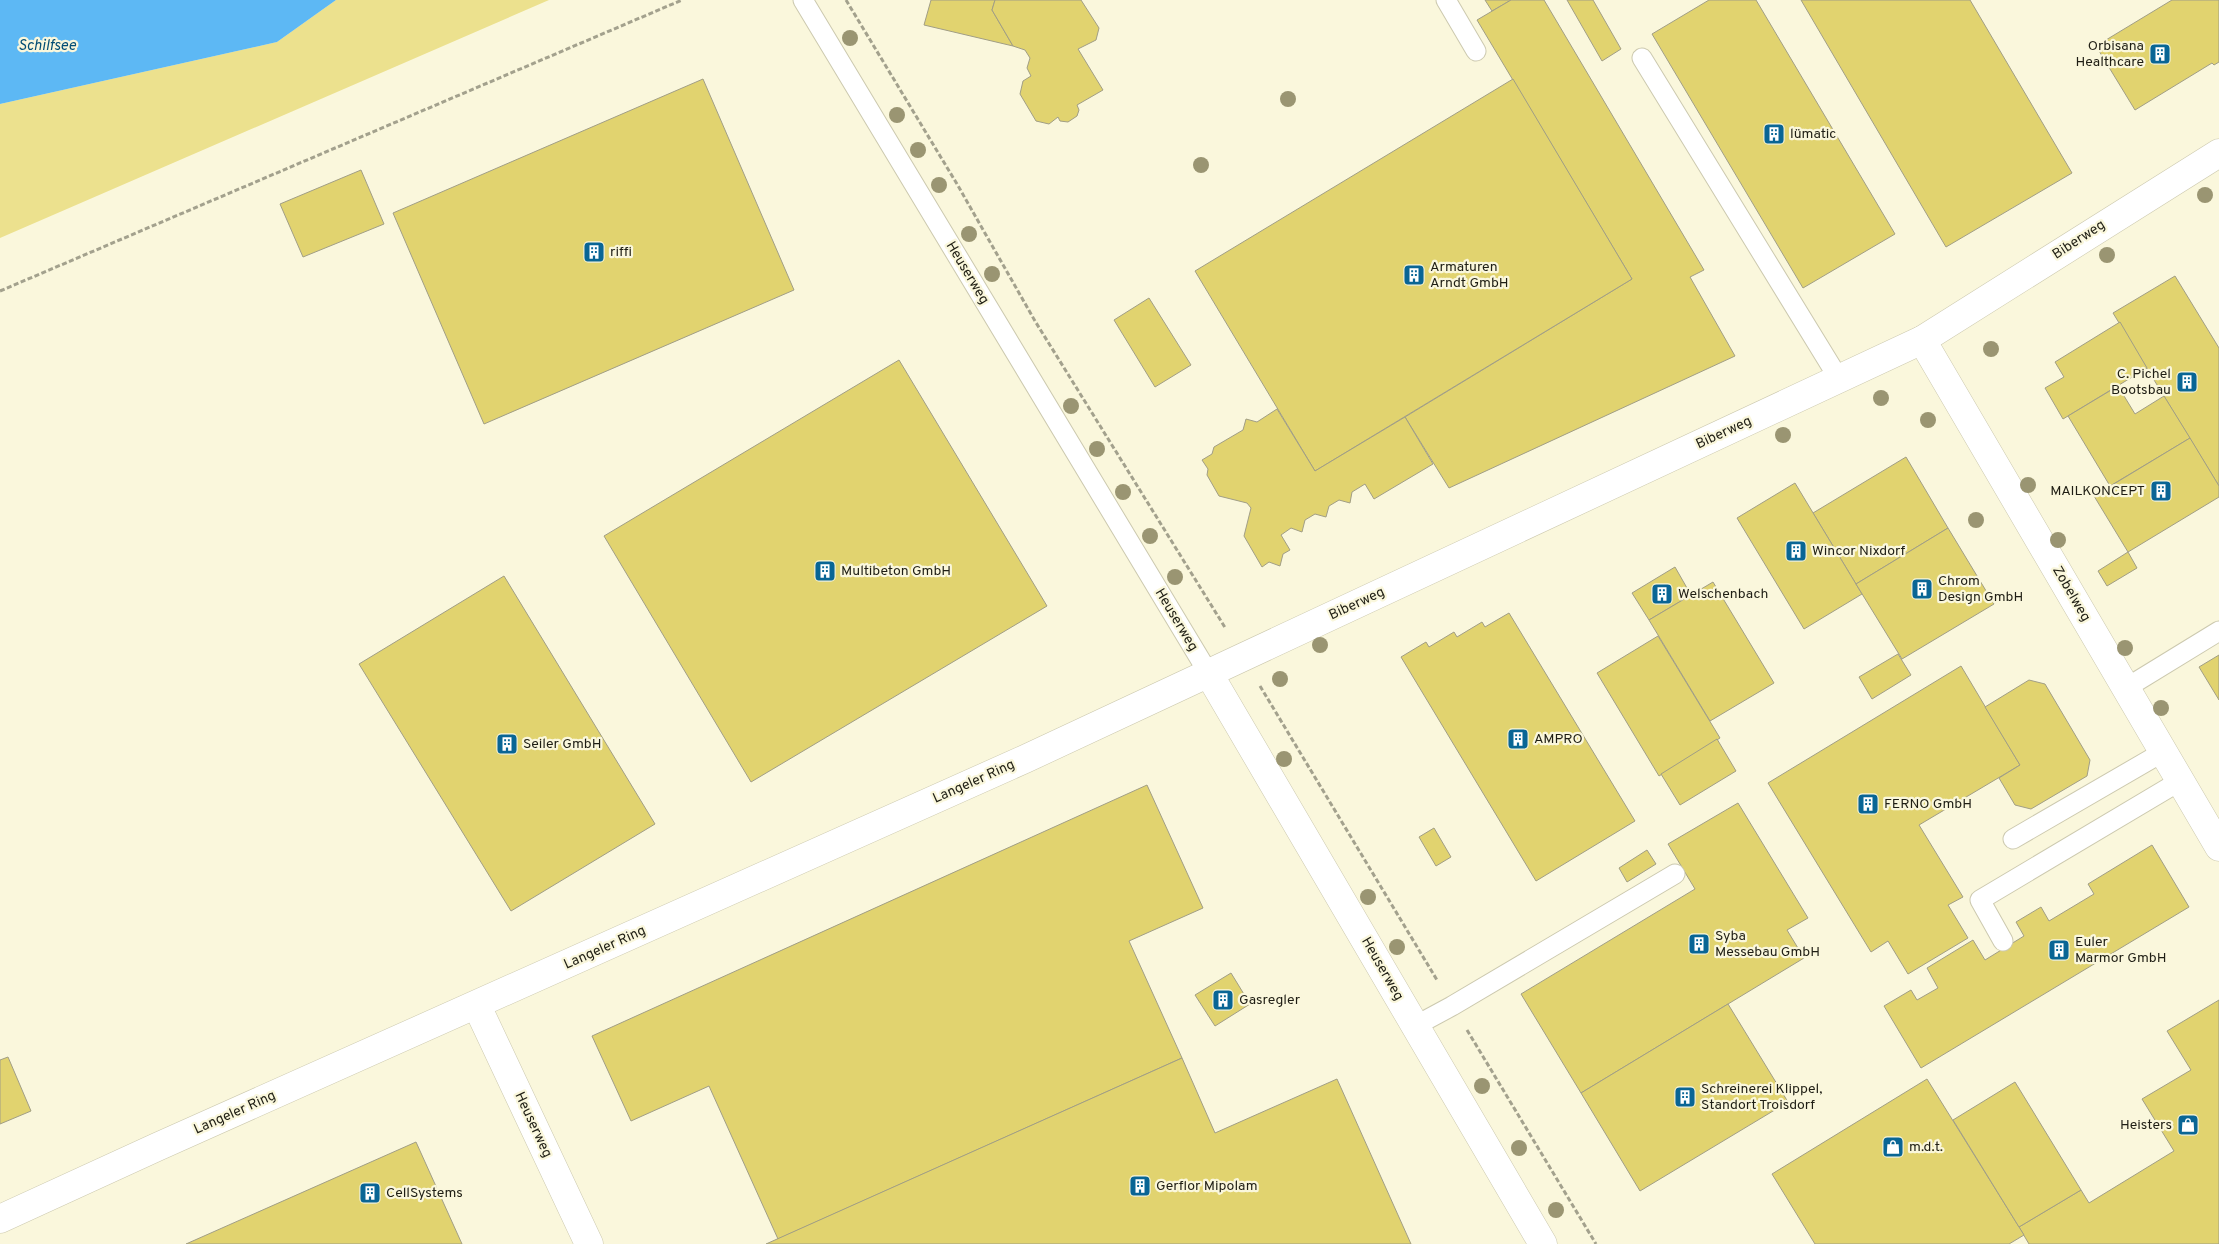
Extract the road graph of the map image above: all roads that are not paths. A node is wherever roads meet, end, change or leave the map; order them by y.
1 (803, 0) edge
2 (1446, 0) edge
3 (1476, 50) dead end
4 (1642, 58) dead end
5 (2219, 153) edge
6 (1922, 340) junction
7 (1839, 379) junction
8 (2219, 631) edge
9 (1209, 674) junction
10 (2126, 688) junction
11 (2163, 752) junction
12 (2180, 781) junction
13 (2013, 839) dead end
14 (2219, 847) edge
15 (1675, 874) dead end
16 (2003, 941) dead end
17 (477, 1006) junction
18 (1415, 1026) junction
19 (0, 1219) edge
20 (589, 1244) edge
21 (1543, 1244) edge

1 - 9 lane, Heuserweg
2 - 3 lane
4 - 7 lane
5 - 6 street, Biberweg
6 - 7 street, Biberweg
6 - 10 street, Zobelweg
7 - 9 street, Biberweg
8 - 10 lane
9 - 17 street, Langeler Ring
9 - 18 street, Heuserweg
10 - 11 street, Zobelweg
11 - 12 street, Zobelweg
11 - 13 lane
12 - 14 street, Zobelweg
12 - 16 lane
15 - 18 lane
17 - 19 street, Langeler Ring
17 - 20 street, Heuserweg
18 - 21 street, Heuserweg

